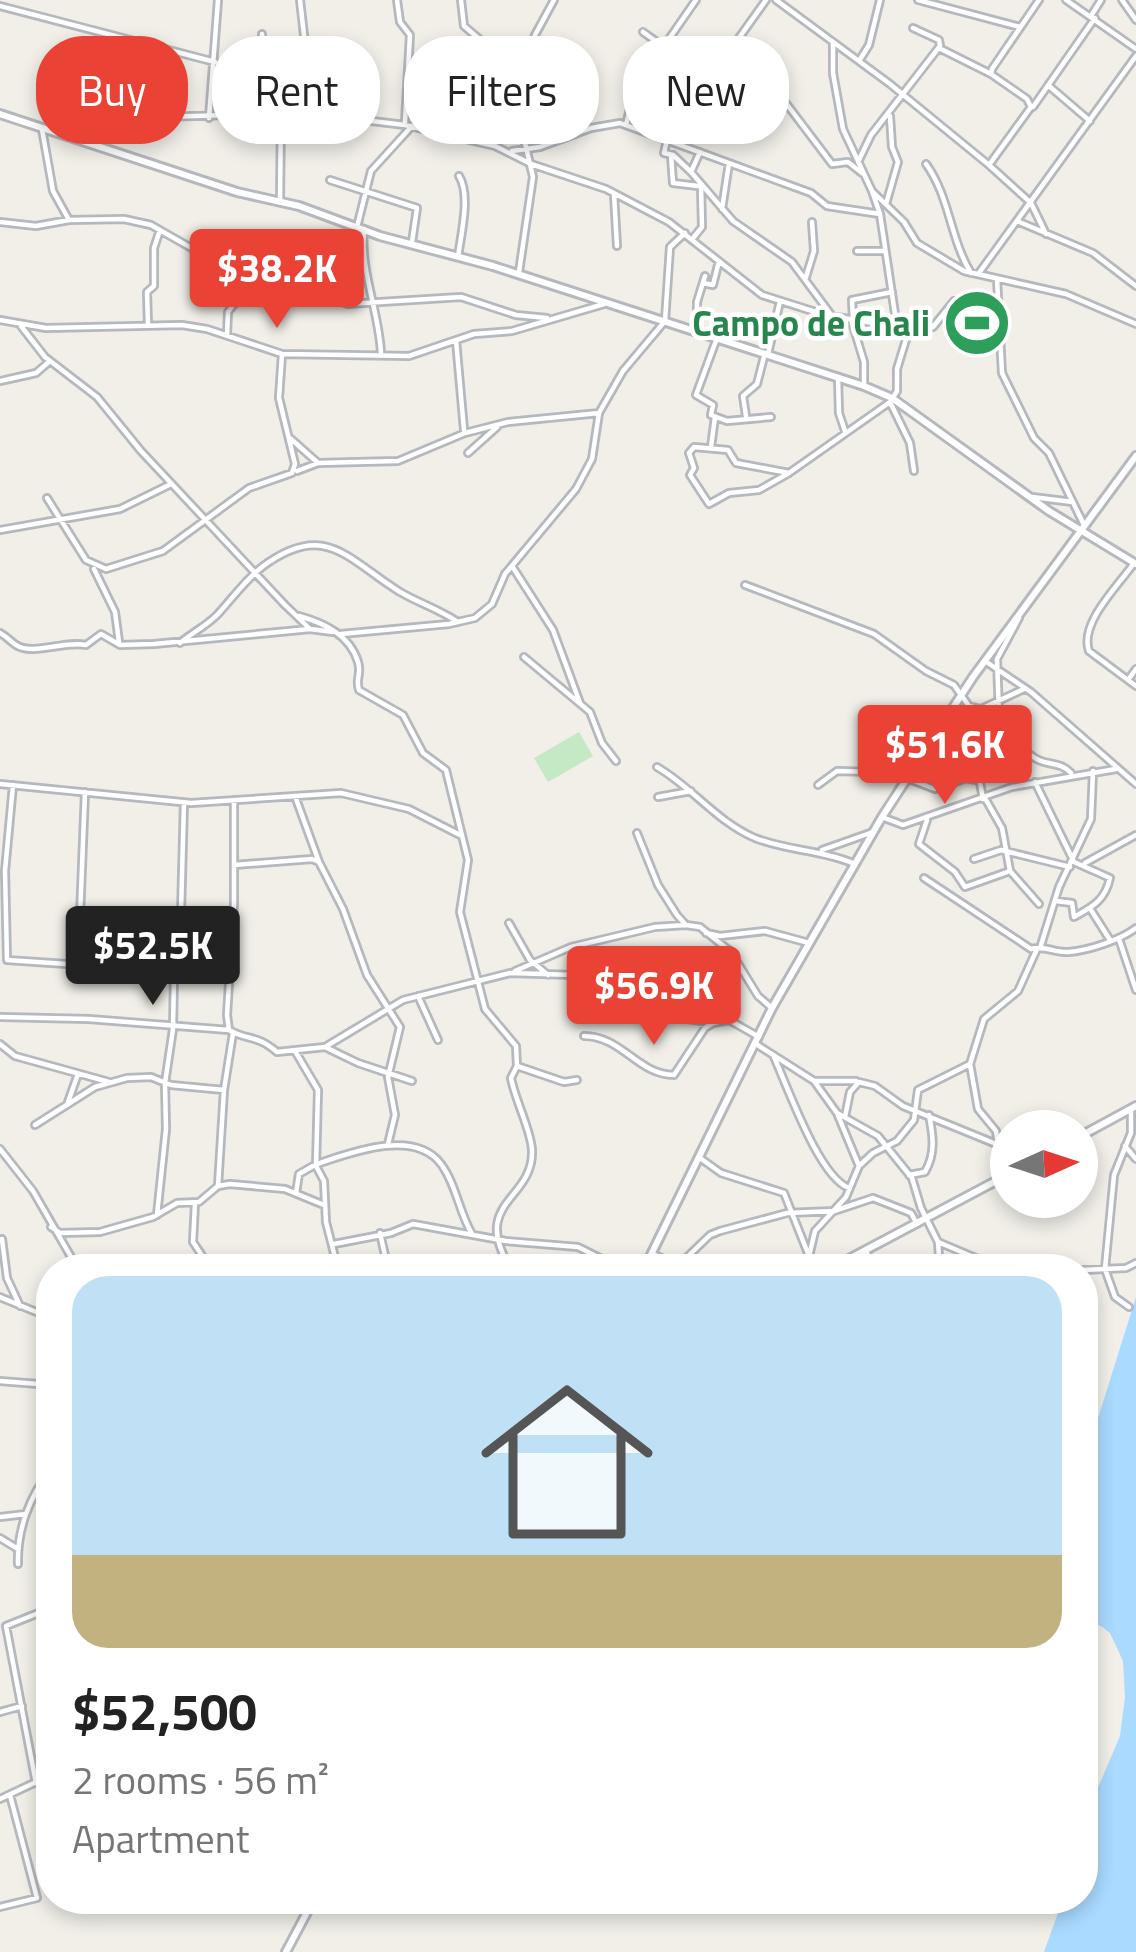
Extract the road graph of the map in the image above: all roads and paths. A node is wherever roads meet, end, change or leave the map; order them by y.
1 (220, 0) edge
2 (300, 0) edge
3 (397, 0) edge
4 (461, 0) edge
5 (554, 0) edge
6 (696, 0) edge
7 (766, 0) edge
8 (776, 0) edge
9 (880, 0) edge
10 (918, 0) edge
11 (1039, 0) edge
12 (1066, 0) edge
13 (1101, 0) edge
14 (1122, 0) edge
15 (0, 6) edge
16 (1093, 17) junction
17 (1136, 20) edge
18 (1020, 27) junction
19 (914, 28) dead end
20 (643, 32) dead end
21 (217, 36) edge
22 (304, 36) edge
23 (410, 36) edge
24 (476, 36) edge
25 (536, 36) edge
26 (649, 36) edge
27 (671, 36) edge
28 (740, 36) edge
29 (833, 43) junction
30 (939, 48) junction
31 (1136, 52) edge
32 (212, 61) edge
33 (859, 61) junction
34 (992, 74) junction
35 (1049, 86) junction
36 (903, 96) junction
37 (212, 109) edge
38 (890, 111) junction
39 (1031, 111) junction
40 (789, 112) edge
41 (0, 114) edge
42 (212, 117) edge
43 (188, 118) edge
44 (208, 118) junction
45 (1090, 122) junction
46 (623, 125) edge
47 (36, 127) edge
48 (404, 131) edge
49 (45, 144) edge
50 (88, 144) edge
51 (281, 144) edge
52 (487, 144) edge
53 (526, 144) edge
54 (666, 144) edge
55 (682, 144) edge
56 (495, 146) joint
57 (541, 147) junction
58 (528, 150) junction
59 (508, 151) junction
60 (700, 152) junction
61 (671, 155) junction
62 (859, 160) junction
63 (531, 162) junction
64 (729, 164) junction
65 (926, 164) dead end
66 (989, 165) junction
67 (543, 167) junction
68 (691, 172) junction
69 (459, 176) dead end
70 (533, 177) junction
71 (866, 177) junction
72 (330, 179) dead end
73 (700, 186) junction
74 (366, 190) junction
75 (872, 190) junction
76 (614, 194) junction
77 (280, 201) junction
78 (1031, 202) junction
79 (886, 206) junction
80 (722, 209) junction
81 (880, 214) junction
82 (69, 220) junction
83 (1017, 221) junction
84 (812, 222) dead end
85 (0, 223) edge
86 (361, 228) junction
87 (160, 230) junction
88 (685, 233) junction
89 (1046, 234) junction
90 (693, 238) junction
91 (412, 243) junction
92 (616, 246) dead end
93 (857, 250) dead end
94 (884, 250) junction
95 (458, 257) junction
96 (719, 261) junction
97 (258, 273) junction
98 (975, 273) junction
99 (519, 275) junction
100 (806, 278) junction
101 (997, 279) junction
102 (1136, 286) edge
103 (892, 292) junction
104 (780, 301) junction
105 (954, 301) dead end
106 (608, 302) junction
107 (374, 304) junction
108 (832, 316) junction
109 (553, 319) junction
110 (852, 319) junction
111 (0, 320) edge
112 (665, 321) junction
113 (1136, 324) edge
114 (21, 326) junction
115 (148, 326) junction
116 (900, 327) junction
117 (697, 332) junction
118 (227, 335) junction
119 (717, 338) junction
120 (456, 340) junction
121 (766, 353) junction
122 (282, 354) junction
123 (381, 355) junction
124 (50, 361) junction
125 (838, 376) junction
126 (0, 381) edge
127 (864, 386) junction
128 (891, 400) junction
129 (599, 413) junction
130 (715, 417) junction
131 (771, 417) dead end
132 (746, 418) junction
133 (502, 424) junction
134 (845, 431) junction
135 (465, 433) junction
136 (289, 438) junction
137 (711, 447) junction
138 (468, 452) dead end
139 (1134, 462) edge
140 (318, 463) junction
141 (914, 471) dead end
142 (292, 473) junction
143 (789, 473) junction
144 (172, 484) junction
145 (1032, 497) junction
146 (47, 498) dead end
147 (1073, 502) junction
148 (58, 519) junction
149 (206, 521) junction
150 (1082, 528) junction
151 (0, 530) edge
152 (91, 564) junction
153 (1135, 564) edge
154 (512, 566) junction
155 (255, 572) junction
156 (745, 585) dead end
157 (1020, 615) junction
158 (299, 616) junction
159 (458, 622) junction
160 (310, 628) junction
161 (0, 633) edge
162 (339, 633) junction
163 (180, 643) junction
164 (120, 644) junction
165 (524, 657) dead end
166 (985, 661) junction
167 (998, 669) junction
168 (1136, 669) edge
169 (1128, 680) junction
170 (1136, 686) edge
171 (1024, 688) junction
172 (963, 692) junction
173 (998, 699) junction
174 (580, 703) junction
175 (980, 709) junction
176 (944, 726) junction
177 (1006, 737) junction
178 (616, 761) dead end
179 (920, 762) junction
180 (656, 767) dead end
181 (1116, 769) junction
182 (1093, 771) junction
183 (1072, 774) junction
184 (909, 779) junction
185 (979, 780) junction
186 (1034, 782) junction
187 (0, 784) edge
188 (818, 784) dead end
189 (1136, 784) edge
190 (13, 785) junction
191 (691, 791) junction
192 (86, 792) junction
193 (295, 796) junction
194 (658, 797) dead end
195 (984, 799) junction
196 (234, 800) junction
197 (184, 802) junction
198 (882, 817) junction
199 (926, 817) junction
200 (873, 832) junction
201 (637, 833) dead end
202 (460, 835) junction
203 (1134, 838) edge
204 (1005, 850) junction
205 (819, 851) junction
206 (974, 859) dead end
207 (319, 862) junction
208 (1084, 863) junction
209 (855, 864) junction
210 (1072, 864) junction
211 (234, 865) junction
212 (1010, 872) junction
213 (924, 878) dead end
214 (1056, 901) junction
215 (1039, 904) dead end
216 (1091, 910) junction
217 (509, 923) dead end
218 (686, 925) junction
219 (1136, 928) edge
220 (706, 933) junction
221 (1119, 939) junction
222 (1110, 940) junction
223 (809, 943) junction
224 (1039, 947) junction
225 (535, 964) junction
226 (78, 966) junction
227 (175, 971) junction
228 (510, 973) junction
229 (230, 975) junction
230 (548, 975) junction
231 (477, 979) junction
232 (1136, 990) edge
233 (418, 996) junction
234 (387, 1008) junction
235 (772, 1008) junction
236 (0, 1017) edge
237 (713, 1023) junction
238 (173, 1029) junction
239 (231, 1031) junction
240 (584, 1036) dead end
241 (438, 1040) dead end
242 (758, 1041) junction
243 (0, 1044) edge
244 (325, 1046) junction
245 (290, 1048) junction
246 (774, 1057) junction
247 (970, 1064) junction
248 (517, 1066) junction
249 (79, 1074) junction
250 (389, 1075) junction
251 (577, 1080) dead end
252 (412, 1081) dead end
253 (814, 1081) junction
254 (109, 1082) junction
255 (859, 1082) junction
256 (165, 1083) junction
257 (224, 1090) junction
258 (68, 1102) junction
259 (1134, 1108) edge
260 (915, 1109) junction
261 (837, 1113) junction
262 (929, 1115) junction
263 (845, 1117) junction
264 (990, 1123) edge
265 (34, 1125) dead end
266 (1098, 1127) edge
267 (990, 1142) edge
268 (388, 1144) junction
269 (1125, 1146) junction
270 (886, 1148) junction
271 (0, 1149) edge
272 (700, 1158) junction
273 (1136, 1159) edge
274 (316, 1165) junction
275 (859, 1166) junction
276 (909, 1174) junction
277 (990, 1184) edge
278 (218, 1186) junction
279 (850, 1189) junction
280 (296, 1193) junction
281 (195, 1203) junction
282 (324, 1205) junction
283 (834, 1210) junction
284 (794, 1212) junction
285 (157, 1215) junction
286 (926, 1219) junction
287 (465, 1223) junction
288 (917, 1224) junction
289 (51, 1226) junction
290 (461, 1232) junction
291 (380, 1233) junction
292 (472, 1234) junction
293 (2, 1239) edge
294 (495, 1239) junction
295 (506, 1241) junction
296 (938, 1242) junction
297 (334, 1244) junction
298 (500, 1248) junction
299 (866, 1250) junction
300 (68, 1254) edge
301 (201, 1254) edge
302 (336, 1254) edge
303 (385, 1254) edge
304 (502, 1254) edge
305 (592, 1254) edge
306 (656, 1254) edge
307 (687, 1254) edge
308 (808, 1254) edge
309 (809, 1254) edge
310 (858, 1254) edge
311 (868, 1254) edge
312 (939, 1254) edge
313 (966, 1254) edge
314 (1136, 1262) edge
315 (1098, 1269) edge
316 (1105, 1269) junction
317 (0, 1297) edge
318 (20, 1306) junction
319 (1129, 1307) dead end
320 (36, 1313) edge
321 (0, 1382) edge
322 (36, 1384) edge
323 (36, 1496) edge
324 (26, 1514) junction
325 (0, 1516) edge
326 (0, 1538) edge
327 (18, 1549) junction
328 (18, 1564) dead end
329 (36, 1614) edge
330 (3, 1626) edge
331 (22, 1706) junction
332 (0, 1712) edge
333 (36, 1783) joint
334 (10, 1795) junction
335 (0, 1799) edge
336 (36, 1894) edge
337 (36, 1898) edge
338 (0, 1907) edge
339 (306, 1914) edge
340 (286, 1952) edge

1 - 21 street
2 - 22 street
3 - 23 street
4 - 24 street
5 - 25 street
6 - 27 street
7 - 28 street
8 - 29 street
9 - 33 street
10 - 18 street
11 - 18 street
12 - 16 street
13 - 16 street
14 - 17 street
15 - 32 street
16 - 31 street
16 - 35 street
18 - 34 street
19 - 30 street
20 - 26 street
29 - 33 street
29 - 62 street
30 - 34 street
30 - 36 street
31 - 45 street
33 - 36 street
34 - 39 street
35 - 39 street
35 - 45 street
36 - 38 street
36 - 66 street
37 - 44 street
38 - 62 street
38 - 79 street
39 - 66 street
40 - 71 street
41 - 47 street
42 - 44 street
43 - 44 street
45 - 78 street
46 - 57 street
48 - 74 street
49 - 82 street
50 - 77 street
51 - 77 street
52 - 56 street
53 - 58 street
54 - 61 street
55 - 60 street
56 - 59 street
57 - 58 street
57 - 63 street
58 - 59 street
58 - 63 street
59 - 63 street
60 - 64 street
60 - 68 street
61 - 68 street
61 - 73 street
62 - 71 street
63 - 67 street
63 - 70 street
64 - 80 street
64 - 81 street
65 - 98 street
66 - 78 street
67 - 70 street
67 - 76 street
68 - 73 street
69 - 95 street
70 - 99 street
71 - 75 street
72 - 74 street
73 - 80 street
73 - 90 street
74 - 86 street
74 - 91 street
75 - 79 street
75 - 81 street
76 - 88 street
76 - 92 street
77 - 86 street
78 - 83 street
78 - 89 street
79 - 98 street
80 - 100 street
81 - 94 street
82 - 85 street
82 - 87 street
83 - 89 street
83 - 98 street
84 - 100 street
86 - 91 street
86 - 107 street
87 - 97 street
87 - 115 street
88 - 90 street
88 - 112 street
89 - 102 street
90 - 96 street
91 - 95 street
93 - 94 street
94 - 103 street
95 - 99 street
96 - 104 street
96 - 117 street
97 - 107 street
97 - 118 street
98 - 101 street
99 - 106 street
100 - 108 street
101 - 113 street
101 - 147 street
103 - 110 street
103 - 116 street
104 - 108 street
104 - 121 street
105 - 116 street
106 - 109 street
106 - 112 street
107 - 109 street
107 - 123 street
108 - 110 street
109 - 120 street
110 - 116 street
110 - 127 street
111 - 114 street
112 - 117 street
112 - 129 street
114 - 115 street
114 - 124 street
115 - 118 street
116 - 128 street
117 - 119 street
118 - 122 street
119 - 121 street
119 - 130 street
120 - 123 street
120 - 135 street
121 - 125 street
121 - 132 street
122 - 123 street
122 - 136 street
124 - 126 street
124 - 144 street
125 - 127 street
125 - 134 street
127 - 128 street
128 - 134 street
128 - 141 street
128 - 145 street
129 - 133 street
129 - 154 street
130 - 132 street
130 - 137 street
131 - 132 street
133 - 135 street
133 - 138 street
134 - 143 street
135 - 140 street
136 - 140 street
136 - 142 street
137 - 143 street
137 - 143 street
139 - 150 street
140 - 142 street
142 - 149 street
144 - 148 street
144 - 149 street
145 - 147 street
145 - 150 street
146 - 148 street
147 - 150 street
148 - 151 street
148 - 152 street
149 - 152 street
149 - 155 street
150 - 153 street
150 - 157 street
152 - 164 street
153 - 169 street
154 - 159 street
154 - 174 street
155 - 158 street
155 - 159 street
155 - 163 street
156 - 172 street
157 - 166 street
157 - 167 street
158 - 160 street
158 - 162 street
159 - 162 street
160 - 162 street
160 - 163 street
161 - 164 street
162 - 202 street
163 - 164 street
165 - 174 street
166 - 167 street
166 - 172 street
167 - 171 street
167 - 173 street
168 - 169 street
169 - 170 street
171 - 173 street
171 - 181 street
172 - 175 street
172 - 176 street
173 - 175 street
173 - 177 street
174 - 178 street
175 - 176 street
176 - 179 street
177 - 183 street
177 - 185 street
179 - 184 street
179 - 188 street
180 - 191 street
181 - 182 street
181 - 189 street
182 - 183 street
182 - 210 street
183 - 186 street
184 - 185 street
184 - 198 street
185 - 195 street
186 - 195 street
186 - 210 street
187 - 190 street
190 - 192 street
190 - 226 street
191 - 194 street
191 - 205 street
192 - 197 street
192 - 226 street
193 - 196 street
193 - 202 street
193 - 207 street
195 - 199 street
195 - 204 street
196 - 197 street
196 - 211 street
197 - 227 street
198 - 199 street
198 - 200 street
199 - 212 street
200 - 205 street
200 - 209 street
201 - 218 street
202 - 231 street
203 - 208 street
204 - 206 street
204 - 210 street
204 - 212 street
205 - 209 street
207 - 211 street
207 - 234 street
208 - 210 street
208 - 216 street
209 - 223 street
210 - 214 street
211 - 229 street
212 - 215 street
213 - 224 street
214 - 216 street
214 - 224 street
216 - 222 street
217 - 225 street
218 - 220 street
218 - 225 street
219 - 221 street
220 - 223 street
220 - 235 street
221 - 222 street
221 - 232 street
222 - 224 street
223 - 235 street
224 - 247 street
225 - 228 street
225 - 230 street
226 - 227 street
227 - 229 street
227 - 238 street
228 - 230 street
228 - 231 street
229 - 239 street
230 - 237 street
231 - 233 street
231 - 248 street
233 - 234 street
233 - 241 street
234 - 244 street
234 - 250 street
235 - 242 street
236 - 238 street
237 - 240 street
237 - 242 street
238 - 239 street
238 - 256 street
239 - 245 street
239 - 257 street
242 - 246 street
242 - 272 street
243 - 249 street
244 - 245 street
244 - 250 street
245 - 274 street
246 - 253 street
246 - 279 street
247 - 260 street
247 - 264 street
248 - 251 street
248 - 294 street
249 - 254 street
249 - 258 street
250 - 252 street
250 - 268 street
253 - 255 street
253 - 261 street
254 - 256 street
254 - 258 street
255 - 260 street
255 - 263 street
256 - 257 street
256 - 285 street
257 - 278 street
258 - 265 street
259 - 266 street
259 - 269 street
260 - 262 street
260 - 270 street
261 - 263 street
261 - 275 street
262 - 267 street
262 - 276 street
263 - 270 street
268 - 274 street
268 - 287 street
269 - 273 street
269 - 316 street
270 - 275 street
270 - 276 street
271 - 289 street
272 - 284 street
272 - 306 street
274 - 280 street
274 - 282 street
275 - 279 street
276 - 286 street
277 - 286 street
278 - 280 street
278 - 281 street
279 - 283 street
280 - 282 street
281 - 285 street
281 - 301 street
282 - 297 street
283 - 284 street
283 - 288 street
283 - 309 street
284 - 307 street
284 - 308 street
285 - 289 street
286 - 288 street
286 - 296 street
287 - 290 street
287 - 292 street
288 - 299 street
289 - 300 street
290 - 291 street
290 - 292 street
291 - 297 street
291 - 303 street
292 - 294 street
293 - 318 street
294 - 295 street
294 - 298 street
295 - 298 street
295 - 305 street
296 - 312 street
296 - 313 street
297 - 302 street
298 - 304 street
299 - 310 street
299 - 311 street
314 - 316 street
315 - 316 street
316 - 319 street
317 - 318 street
318 - 320 street
321 - 322 street
323 - 324 street
324 - 325 street
324 - 327 street
326 - 327 street
327 - 328 street
329 - 330 street
330 - 331 street
331 - 332 street
331 - 333 street
333 - 334 street
334 - 335 street
334 - 336 street
337 - 338 street
339 - 340 street

